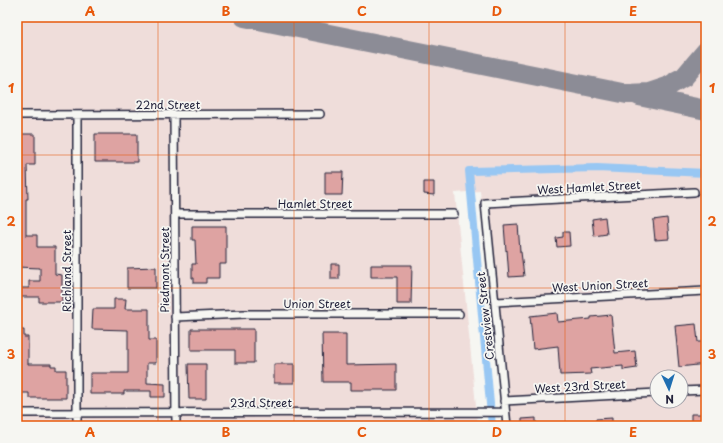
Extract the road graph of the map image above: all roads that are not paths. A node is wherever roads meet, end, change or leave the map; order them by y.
1 (320, 114) dead end
2 (17, 115) edge
3 (76, 115) junction
4 (174, 115) junction
5 (694, 192) dead end
6 (485, 203) joint
7 (175, 214) junction
8 (454, 214) dead end
9 (706, 291) edge
10 (495, 302) junction
11 (460, 314) dead end
12 (175, 316) junction
13 (706, 390) edge
14 (689, 391) edge
15 (649, 392) edge
16 (504, 401) junction
17 (502, 412) junction
18 (17, 413) edge
19 (77, 413) junction
20 (176, 413) junction
21 (77, 426) edge
22 (176, 426) edge
23 (507, 426) edge

1 - 4 street, 22nd Street
2 - 3 street, 22nd Street
3 - 4 street, 22nd Street
3 - 19 street, Richland Street
4 - 7 street, Piedmont Street
5 - 6 street, West Hamlet Street
6 - 10 street, Crestview Street
7 - 8 street, Hamlet Street
7 - 12 street, Piedmont Street
9 - 10 street, West Union Street
10 - 16 street, Crestview Street
11 - 12 street, Union Street
12 - 20 street, Piedmont Street
13 - 14 street
15 - 16 street, West 23rd Street
16 - 17 street, Crestview Street
17 - 20 street, 23rd Street
17 - 23 street, Crestview Street
18 - 19 street, 23rd Street
19 - 20 street, 23rd Street
19 - 21 street, Richland Street
20 - 22 street, Piedmont Street

